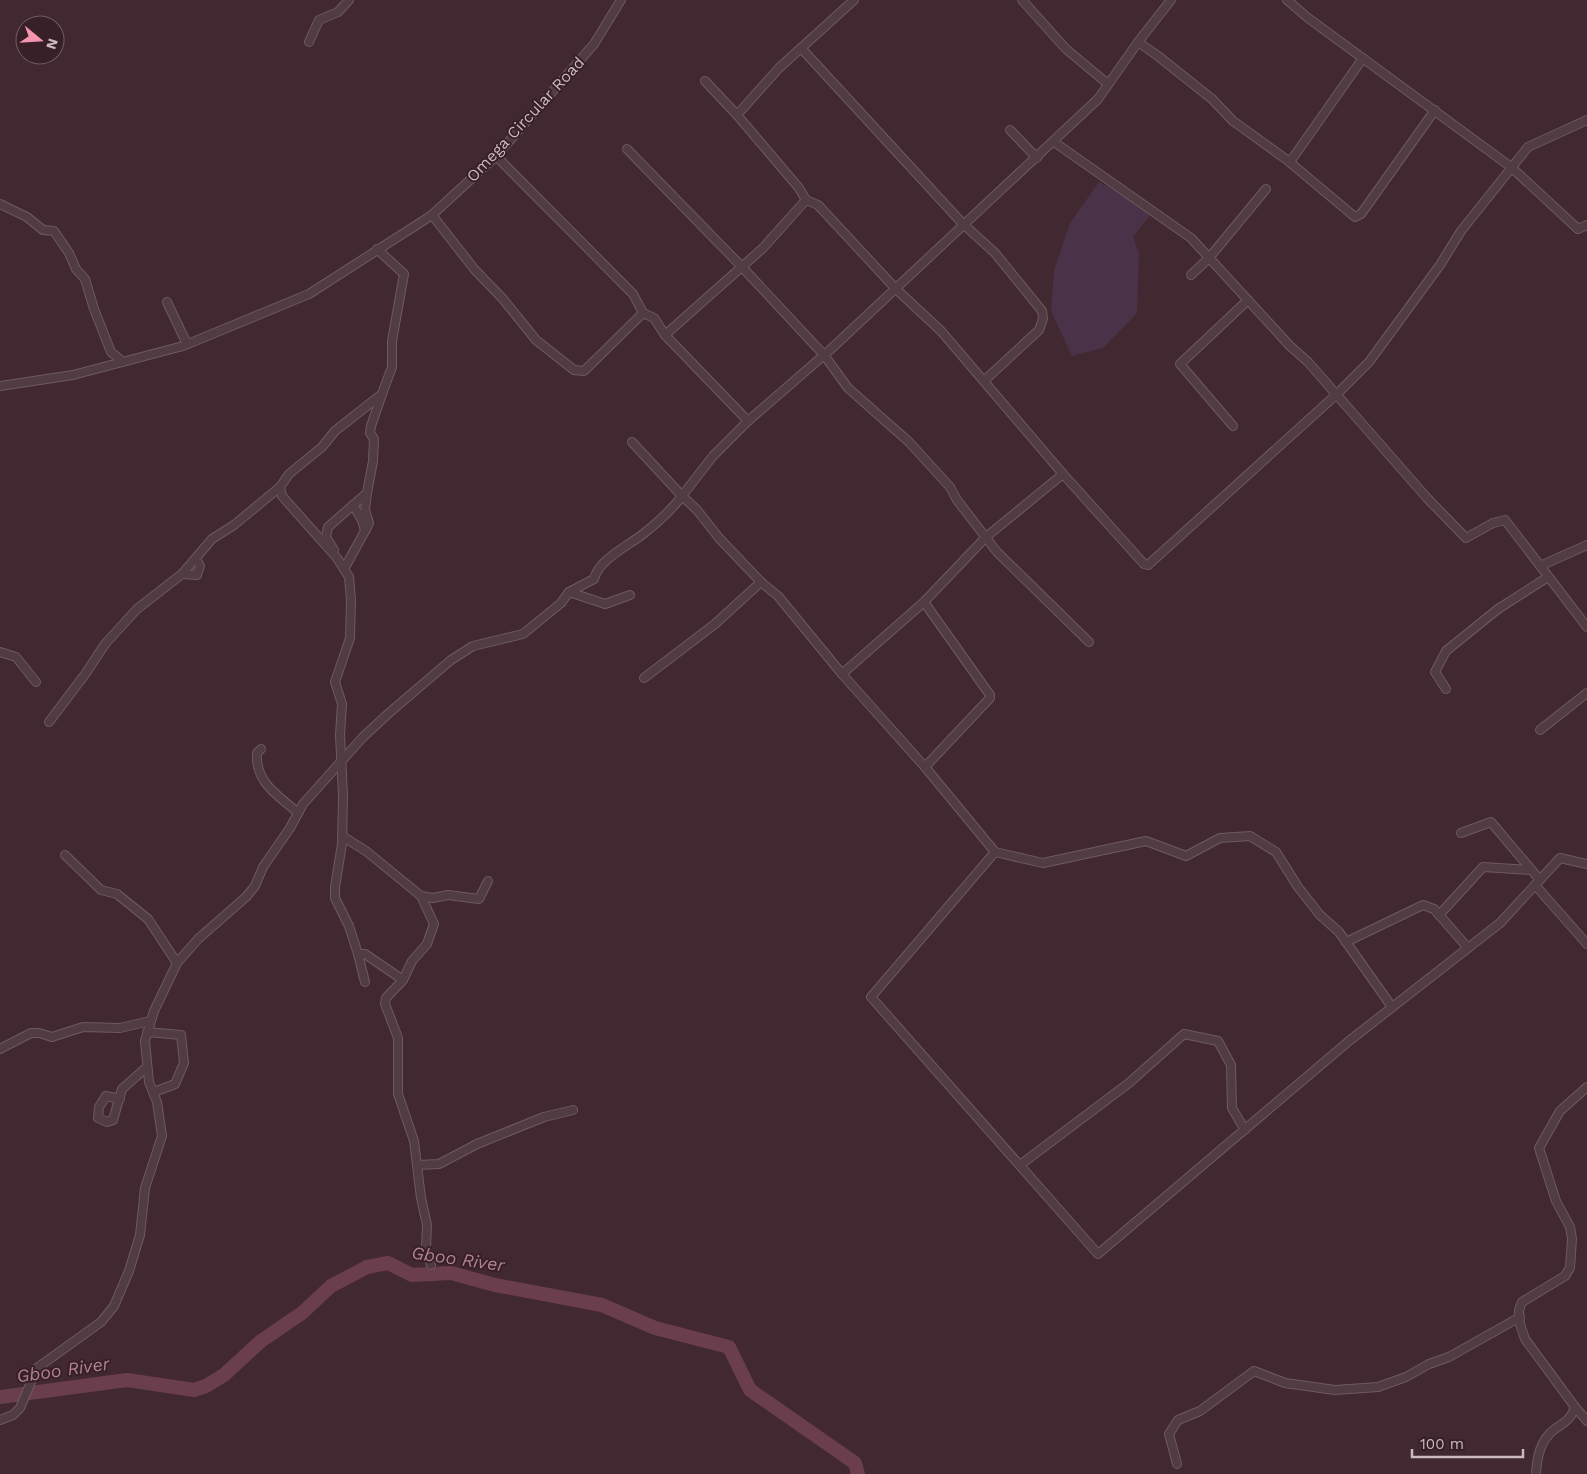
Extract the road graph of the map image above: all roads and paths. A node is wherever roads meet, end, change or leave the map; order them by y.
1 (349, 0) edge
2 (621, 0) edge
3 (854, 0) edge
4 (1022, 0) edge
5 (1172, 0) edge
6 (1286, 0) edge
7 (309, 42) dead end
8 (1138, 42) junction
9 (801, 48) junction
10 (1363, 58) junction
11 (705, 81) dead end
12 (1108, 84) junction
13 (1435, 110) junction
14 (737, 115) junction
15 (1587, 120) edge
16 (1010, 130) dead end
17 (1054, 142) junction
18 (627, 149) dead end
19 (496, 156) junction
20 (1037, 158) junction
21 (1290, 162) junction
22 (1512, 167) junction
23 (1266, 189) dead end
24 (806, 200) junction
25 (0, 204) edge
26 (432, 215) junction
27 (963, 224) junction
28 (1587, 225) edge
29 (377, 249) junction
30 (1209, 258) junction
31 (742, 267) junction
32 (1191, 275) dead end
33 (896, 289) junction
34 (1248, 300) junction
35 (167, 302) dead end
36 (643, 313) junction
37 (665, 335) junction
38 (187, 344) junction
39 (824, 355) junction
40 (123, 362) junction
41 (985, 380) junction
42 (0, 386) edge
43 (382, 394) junction
44 (1337, 394) junction
45 (748, 421) junction
46 (1233, 426) dead end
47 (632, 442) dead end
48 (1063, 474) junction
49 (280, 487) junction
50 (367, 493) junction
51 (682, 496) junction
52 (353, 505) junction
53 (365, 531) junction
54 (986, 537) junction
55 (1587, 544) edge
56 (337, 558) junction
57 (1540, 566) junction
58 (344, 568) junction
59 (1548, 577) junction
60 (761, 582) junction
61 (569, 592) junction
62 (630, 595) dead end
63 (924, 602) junction
64 (1587, 627) edge
65 (1089, 642) dead end
66 (0, 652) edge
67 (842, 674) junction
68 (644, 678) dead end
69 (36, 682) dead end
70 (1446, 689) dead end
71 (1587, 693) edge
72 (49, 722) dead end
73 (1540, 730) dead end
74 (261, 750) dead end
75 (342, 761) junction
76 (925, 767) junction
77 (298, 813) junction
78 (1461, 833) dead end
79 (342, 836) junction
80 (995, 852) junction
81 (65, 855) dead end
82 (1587, 864) edge
83 (1531, 870) junction
84 (488, 881) dead end
85 (1537, 883) junction
86 (421, 896) junction
87 (1439, 915) junction
88 (1346, 942) junction
89 (1587, 944) edge
90 (1468, 948) junction
91 (358, 954) junction
92 (177, 963) junction
93 (403, 980) junction
94 (365, 982) dead end
95 (1392, 1007) junction
96 (150, 1021) junction
97 (147, 1032) junction
98 (0, 1049) edge
99 (147, 1067) junction
100 (1587, 1088) edge
101 (154, 1092) junction
102 (120, 1099) dead end
103 (573, 1110) dead end
104 (1245, 1130) junction
105 (417, 1165) junction
106 (1020, 1165) junction
107 (431, 1265) dead end
108 (1520, 1317) junction
109 (1575, 1407) junction
110 (0, 1420) edge
111 (1587, 1421) edge
112 (1177, 1464) dead end
113 (1536, 1474) edge

1 - 7 street
2 - 19 street, Omega Circular Road
3 - 9 street
4 - 12 street
5 - 8 street
6 - 10 street
8 - 12 street
8 - 21 street
9 - 14 street
9 - 27 street
10 - 13 street
10 - 21 street
11 - 14 street
12 - 17 street
13 - 21 street
13 - 22 street
14 - 24 street
15 - 22 street
16 - 20 street
17 - 20 street
17 - 30 street
18 - 31 street
19 - 26 street, Omega Circular Road
19 - 36 street
20 - 27 street
22 - 28 street
22 - 44 street
23 - 30 street
24 - 31 street
24 - 33 street
25 - 40 street
26 - 29 street, Omega Circular Road
26 - 36 street
27 - 33 street
27 - 41 street
29 - 38 street, Omega Circular Road
29 - 43 street
30 - 32 street
30 - 34 street
31 - 37 street
31 - 39 street
33 - 39 street
33 - 41 street
34 - 44 street
34 - 46 street
35 - 38 street
36 - 37 street
37 - 45 street
38 - 40 street, Omega Circular Road
39 - 45 street
39 - 54 street
40 - 42 street, Omega Circular Road
41 - 48 street
43 - 49 street
43 - 50 street
44 - 48 street
44 - 57 street
45 - 51 street
47 - 51 street
48 - 54 street
49 - 56 street
49 - 72 street
50 - 52 street
50 - 53 street
51 - 60 street
51 - 61 street
52 - 53 street
52 - 56 street
53 - 58 street
54 - 63 street
54 - 65 street
55 - 57 street
56 - 58 street
57 - 59 street
58 - 75 street
59 - 64 street
59 - 70 street
60 - 67 street
60 - 68 street
61 - 62 street
61 - 75 street
63 - 67 street
63 - 76 street
66 - 69 street
67 - 76 street
71 - 73 street
74 - 77 street
75 - 77 street
75 - 79 street
76 - 80 street
77 - 92 street
78 - 83 street
79 - 86 street
79 - 91 street
80 - 88 street
80 - 106 street
81 - 92 street
82 - 85 street
83 - 85 street
83 - 87 street
84 - 86 street
85 - 89 street
85 - 90 street
86 - 93 street
87 - 88 street
87 - 90 street
88 - 95 street
90 - 95 street
91 - 93 street
91 - 94 street
92 - 96 street
93 - 105 street
95 - 104 street
96 - 97 street
96 - 98 street
97 - 99 street
97 - 101 street
99 - 101 street
99 - 102 street
100 - 108 street
101 - 110 street
103 - 105 street
104 - 106 street
104 - 106 street
105 - 107 street
108 - 109 street
108 - 112 street
109 - 111 street
109 - 113 street

